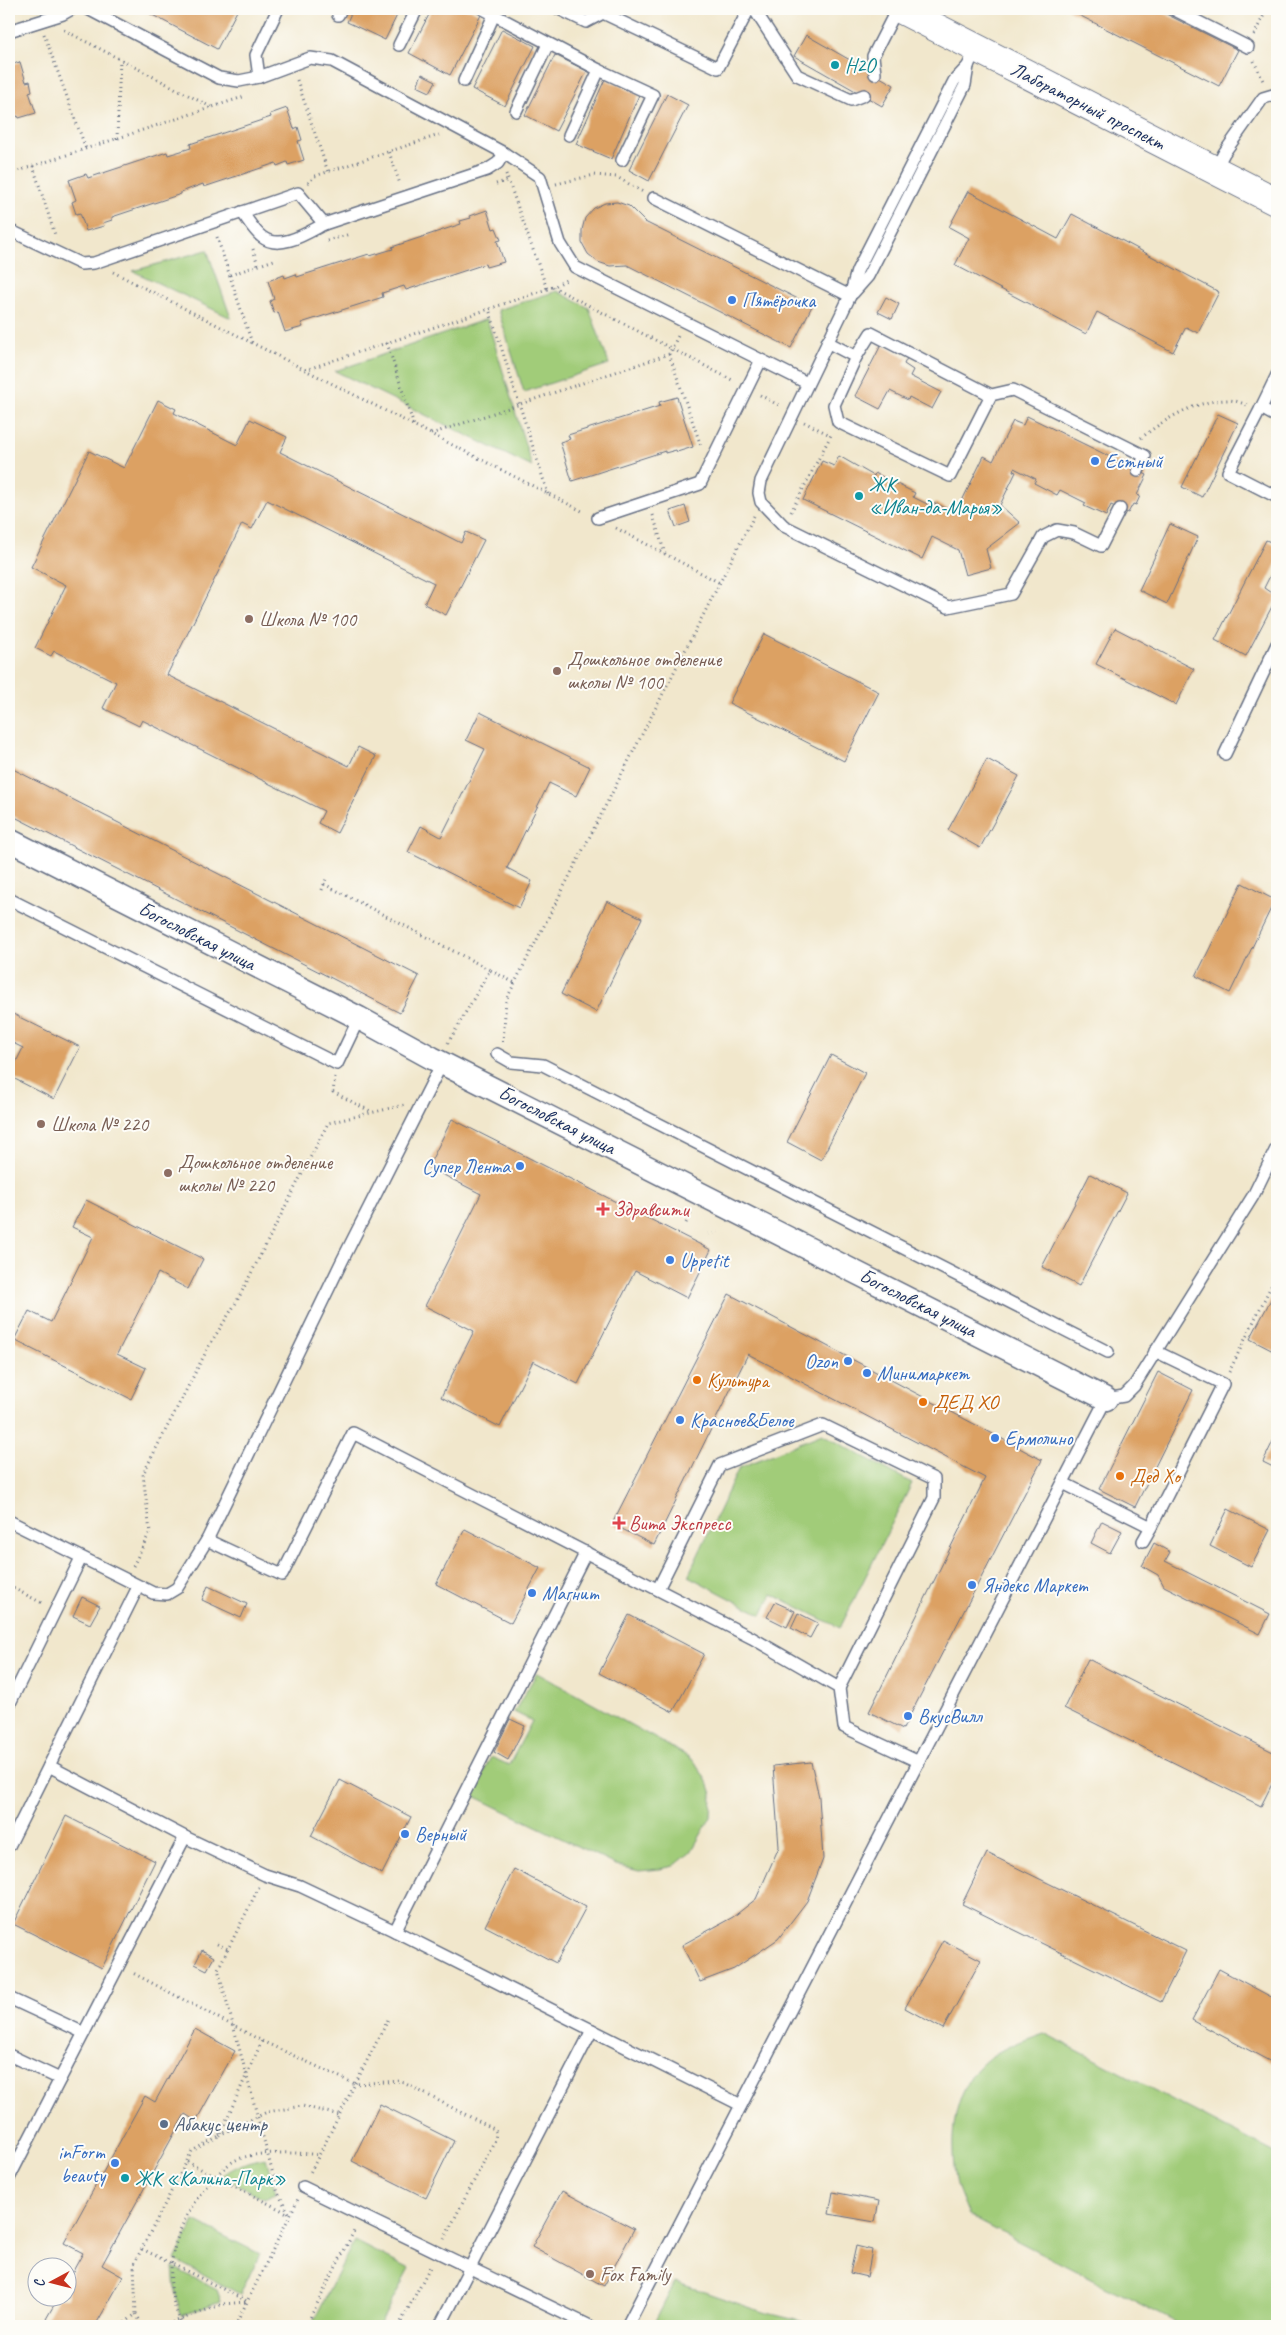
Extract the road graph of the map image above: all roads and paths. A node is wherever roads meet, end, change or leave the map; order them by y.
1 (72, 9) edge
2 (88, 9) edge
3 (278, 9) edge
4 (417, 9) edge
5 (483, 9) edge
6 (559, 9) edge
7 (749, 9) edge
8 (754, 9) edge
9 (1173, 9) edge
10 (1267, 9) edge
11 (904, 10) edge
12 (604, 11) edge
13 (494, 15) junction
14 (43, 21) junction
15 (9, 31) edge
16 (548, 44) junction
17 (399, 45) dead end
18 (1248, 47) junction
19 (972, 57) junction
20 (120, 59) junction
21 (332, 61) junction
22 (599, 70) junction
23 (875, 74) dead end
24 (259, 77) junction
25 (296, 80) junction
26 (464, 81) dead end
27 (288, 82) dead end
28 (864, 95) dead end
29 (246, 96) dead end
30 (1275, 96) edge
31 (212, 108) junction
32 (516, 111) dead end
33 (568, 135) dead end
34 (117, 139) junction
35 (86, 149) junction
36 (504, 153) junction
37 (622, 160) dead end
38 (33, 166) junction
39 (1215, 170) junction
40 (328, 172) dead end
41 (9, 174) edge
42 (544, 188) junction
43 (654, 198) joint
44 (1277, 202) edge
45 (242, 212) junction
46 (212, 222) junction
47 (324, 224) junction
48 (9, 230) edge
49 (227, 236) dead end
50 (217, 239) junction
51 (208, 242) dead end
52 (252, 247) dead end
53 (61, 254) junction
54 (94, 263) junction
55 (258, 265) dead end
56 (122, 269) dead end
57 (584, 271) junction
58 (113, 272) junction
59 (553, 287) junction
60 (850, 296) junction
61 (489, 309) junction
62 (684, 323) junction
63 (827, 342) junction
64 (252, 343) junction
65 (387, 343) junction
66 (671, 348) junction
67 (669, 354) junction
68 (856, 357) junction
69 (760, 362) junction
70 (305, 370) junction
71 (1277, 375) edge
72 (807, 384) junction
73 (747, 388) junction
74 (991, 394) junction
75 (519, 404) junction
76 (1247, 404) dead end
77 (1261, 408) junction
78 (793, 414) junction
79 (1277, 417) edge
80 (838, 422) junction
81 (414, 426) junction
82 (431, 434) junction
83 (830, 436) junction
84 (1128, 449) junction
85 (708, 468) junction
86 (1138, 471) dead end
87 (548, 495) junction
88 (1277, 498) edge
89 (648, 501) junction
90 (761, 502) junction
91 (1120, 509) dead end
92 (598, 518) junction
93 (784, 526) junction
94 (665, 555) junction
95 (720, 583) junction
96 (1277, 644) edge
97 (1225, 754) dead end
98 (9, 840) edge
99 (326, 879) dead end
100 (324, 884) junction
101 (322, 890) dead end
102 (9, 899) edge
103 (490, 970) junction
104 (515, 982) junction
105 (359, 1018) junction
106 (497, 1054) joint
107 (443, 1057) junction
108 (337, 1064) junction
109 (409, 1097) dead end
110 (373, 1113) junction
111 (1277, 1147) edge
112 (718, 1233) dead end
113 (708, 1234) dead end
114 (1277, 1274) edge
115 (1155, 1351) junction
116 (1108, 1352) dead end
117 (1223, 1384) junction
118 (1106, 1399) junction
119 (9, 1463) edge
120 (12, 1473) dead end
121 (1062, 1483) junction
122 (9, 1521) edge
123 (1151, 1527) junction
124 (207, 1540) junction
125 (1143, 1542) dead end
126 (586, 1552) junction
127 (81, 1558) junction
128 (126, 1580) junction
129 (9, 1586) edge
130 (138, 1587) junction
131 (658, 1589) junction
132 (56, 1610) junction
133 (839, 1688) junction
134 (9, 1705) edge
135 (919, 1762) junction
136 (49, 1766) junction
137 (185, 1837) junction
138 (9, 1846) edge
139 (265, 1875) junction
140 (395, 1931) junction
141 (217, 1944) dead end
142 (228, 1949) junction
143 (118, 1966) junction
144 (9, 1998) edge
145 (388, 2020) dead end
146 (233, 2026) junction
147 (592, 2030) junction
148 (84, 2033) junction
149 (262, 2041) junction
150 (9, 2055) edge
151 (246, 2076) junction
152 (60, 2079) junction
153 (355, 2084) junction
154 (741, 2105) junction
155 (339, 2114) junction
156 (258, 2116) junction
157 (219, 2136) junction
158 (268, 2154) junction
159 (319, 2155) junction
160 (186, 2162) junction
161 (215, 2176) junction
162 (9, 2178) edge
163 (304, 2188) junction
164 (290, 2214) junction
165 (362, 2216) junction
166 (142, 2249) junction
167 (438, 2252) junction
168 (171, 2263) junction
169 (471, 2267) junction
170 (247, 2302) junction
171 (136, 2314) junction
172 (180, 2320) junction
173 (121, 2326) edge
174 (143, 2326) edge
175 (163, 2326) edge
176 (183, 2326) edge
177 (235, 2326) edge
178 (306, 2326) edge
179 (400, 2326) edge
180 (440, 2326) edge
181 (590, 2326) edge
182 (627, 2326) edge

1 - 14 lane
2 - 24 lane
3 - 24 lane
4 - 17 lane
5 - 13 lane
6 - 12 lane
7 - 12 lane
8 - 28 lane
9 - 18 lane
10 - 18 path
11 - 19 street, Лабораторный проспект
11 - 23 lane
13 - 16 lane
13 - 26 lane
14 - 15 lane
14 - 20 path
14 - 35 path
16 - 22 lane
16 - 32 lane
18 - 30 path
19 - 39 street, Лабораторный проспект
19 - 60 lane
20 - 31 path
20 - 34 path
21 - 24 lane
21 - 25 path
21 - 36 lane
22 - 33 lane
22 - 37 lane
25 - 27 path
25 - 40 path
29 - 31 path
30 - 39 lane
31 - 34 path
34 - 35 path
35 - 38 path
36 - 42 lane
36 - 47 lane
38 - 41 path
38 - 53 path
39 - 44 street, Лабораторный проспект
42 - 43 path
42 - 57 lane
43 - 60 lane
45 - 46 lane
45 - 47 lane
45 - 47 lane
46 - 50 path
46 - 54 lane
48 - 53 lane
49 - 50 path
50 - 51 path
50 - 64 path
52 - 55 path
53 - 54 lane
54 - 58 path
56 - 58 path
57 - 59 path
57 - 62 lane
58 - 64 path
59 - 61 path
59 - 66 path
60 - 63 lane
61 - 65 path
61 - 75 path
62 - 66 path
62 - 69 lane
63 - 68 lane
63 - 72 lane
64 - 70 path
65 - 70 path
65 - 81 path
66 - 67 path
66 - 73 path
67 - 75 path
67 - 85 path
68 - 74 lane
68 - 80 lane
69 - 72 lane
69 - 73 lane
70 - 81 path
71 - 77 lane
72 - 78 lane
73 - 78 path
73 - 85 lane
74 - 80 lane
74 - 84 lane
75 - 82 path
75 - 87 path
76 - 84 path
77 - 79 lane
77 - 88 lane
78 - 83 path
78 - 90 lane
80 - 83 path
81 - 82 path
82 - 87 path
83 - 93 path
84 - 86 lane
85 - 89 lane
87 - 92 path
89 - 92 lane
89 - 94 path
90 - 93 lane
90 - 95 path
91 - 93 lane
92 - 94 path
94 - 95 path
95 - 104 path
96 - 97 lane
98 - 105 street, Богословская улица
99 - 100 path
100 - 101 path
100 - 103 path
102 - 108 lane
103 - 104 path
103 - 107 path
104 - 106 path
105 - 107 street, Богословская улица
105 - 108 lane
106 - 116 lane
107 - 118 street, Богословская улица
107 - 124 lane
108 - 110 path
109 - 110 path
110 - 128 path
111 - 115 lane
112 - 113 path
114 - 117 path
115 - 117 lane
115 - 118 lane
117 - 123 lane
118 - 121 lane
119 - 120 path
121 - 123 lane
121 - 135 lane
122 - 127 lane
123 - 125 lane
124 - 126 lane
124 - 130 lane
126 - 131 lane
126 - 140 lane
127 - 128 lane
127 - 132 lane
128 - 130 lane
129 - 132 path
130 - 136 lane
131 - 133 lane
131 - 133 lane
132 - 134 lane
133 - 135 lane
135 - 154 lane
136 - 137 lane
136 - 138 lane
137 - 139 lane
137 - 143 lane
139 - 140 lane
139 - 142 path
140 - 147 lane
141 - 142 path
142 - 146 path
143 - 146 path
143 - 148 lane
144 - 148 lane
145 - 153 path
146 - 149 path
146 - 151 path
147 - 154 lane
147 - 169 lane
148 - 152 lane
149 - 151 path
149 - 153 path
150 - 152 lane
151 - 156 path
151 - 157 path
152 - 162 lane
153 - 155 path
153 - 167 path
154 - 182 lane
155 - 156 path
155 - 159 path
156 - 157 path
156 - 158 path
157 - 160 path
158 - 159 path
158 - 161 path
158 - 164 path
159 - 163 path
160 - 161 path
160 - 166 path
161 - 164 path
161 - 168 path
163 - 164 path
163 - 165 lane
164 - 170 path
165 - 167 lane
165 - 178 path
166 - 168 path
166 - 171 path
167 - 169 lane
167 - 179 path
168 - 170 path
168 - 172 path
169 - 180 lane
169 - 181 lane
170 - 172 path
170 - 177 path
171 - 173 path
171 - 174 path
172 - 175 path
172 - 176 path

